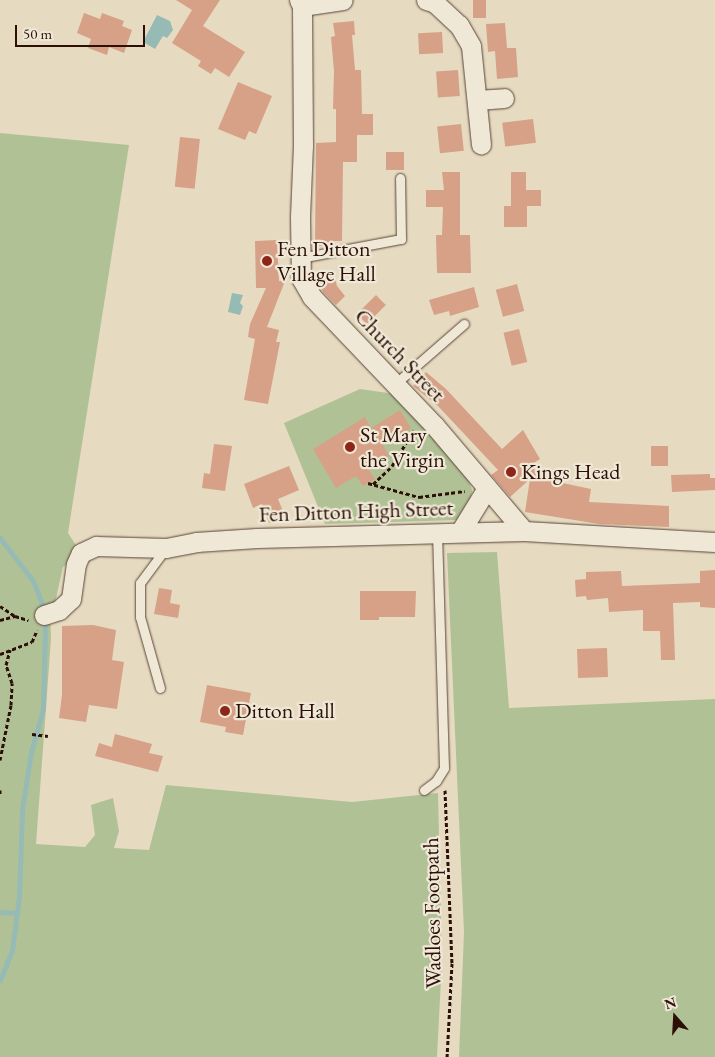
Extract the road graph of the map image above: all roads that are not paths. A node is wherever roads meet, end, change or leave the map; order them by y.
1 (343, 0) edge
2 (426, 0) edge
3 (301, 3) edge
4 (446, 7) edge
5 (504, 98) dead end
6 (477, 100) junction
7 (481, 144) dead end
8 (400, 178) dead end
9 (300, 258) junction
10 (464, 324) dead end
11 (394, 385) junction
12 (485, 492) junction
13 (524, 531) junction
14 (437, 532) junction
15 (460, 532) junction
16 (715, 542) edge
17 (166, 548) junction
18 (42, 619) road end
19 (160, 688) dead end
20 (424, 790) dead end

1 - 3 street
2 - 4 street
3 - 9 street, Church Street
4 - 6 street
5 - 6 street
6 - 7 street
8 - 9 lane
9 - 11 street, Church Street
10 - 11 lane
11 - 12 street, Church Street
12 - 13 street, Church Street
12 - 15 street
13 - 15 street, Fen Ditton High Street
13 - 16 street, Fen Ditton High Street
14 - 15 street, Fen Ditton High Street
14 - 17 street, Fen Ditton High Street
14 - 20 lane
17 - 18 street, Fen Ditton High Street
17 - 19 lane

